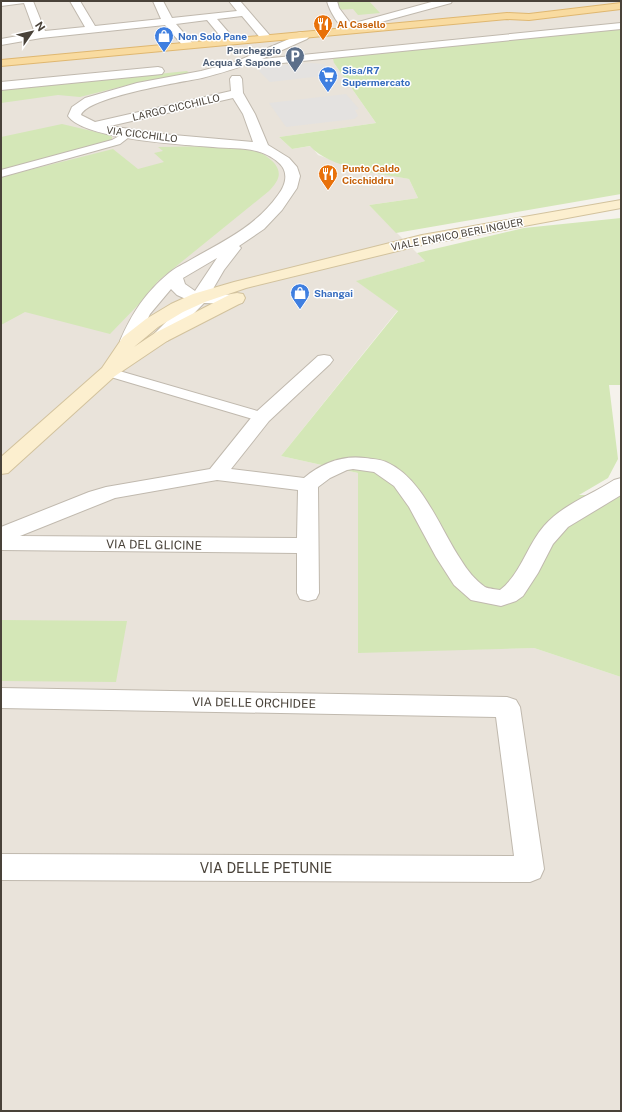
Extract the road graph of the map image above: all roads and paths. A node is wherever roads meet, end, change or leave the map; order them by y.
1 (21, 1) edge
2 (28, 1) edge
3 (75, 1) edge
4 (158, 1) edge
5 (332, 1) edge
6 (447, 1) edge
7 (611, 1) edge
8 (1, 3) edge
9 (227, 5) edge
10 (621, 6) edge
11 (197, 8) dead end
12 (243, 13) junction
13 (166, 16) junction
14 (209, 16) junction
15 (507, 16) junction
16 (478, 19) junction
17 (621, 26) edge
18 (92, 29) junction
19 (349, 29) junction
20 (41, 35) junction
21 (301, 35) junction
22 (266, 38) junction
23 (500, 38) junction
24 (230, 41) junction
25 (1, 42) edge
26 (188, 45) junction
27 (5, 61) edge
28 (239, 64) junction
29 (1, 86) edge
30 (237, 93) junction
31 (93, 127) junction
32 (128, 134) junction
33 (262, 147) junction
34 (1, 174) edge
35 (621, 204) edge
36 (240, 239) junction
37 (295, 273) junction
38 (174, 278) junction
39 (199, 298) junction
40 (236, 298) junction
41 (161, 337) junction
42 (129, 341) junction
43 (324, 360) dead end
44 (109, 372) junction
45 (262, 417) junction
46 (1, 468) edge
47 (217, 474) junction
48 (308, 485) junction
49 (621, 485) edge
50 (1, 535) edge
51 (1, 543) edge
52 (308, 546) junction
53 (308, 593) dead end
54 (1, 698) edge
55 (1, 867) edge
56 (530, 869) joint

1 - 8 street
2 - 20 street
3 - 18 street
4 - 13 street
5 - 19 street
6 - 19 street
7 - 15 main road
9 - 12 street
9 - 12 street
9 - 14 street
10 - 15 main road
11 - 13 street
12 - 22 street
13 - 14 street
13 - 18 street
13 - 26 street
14 - 24 street
15 - 16 main road
16 - 19 main road
16 - 23 street
17 - 23 street
18 - 20 street
19 - 21 main road
20 - 25 street
21 - 22 main road
21 - 28 street, VIA CICCHILLO
22 - 24 main road
23 - 28 street
24 - 26 main road
26 - 27 main road
28 - 29 street
28 - 30 street, LARGO CICCHILLO
28 - 31 street, VIA CICCHILLO
30 - 31 street, LARGO CICCHILLO
30 - 33 street, LARGO CICCHILLO
31 - 32 street, VIA CICCHILLO
32 - 33 street, VIA CICCHILLO
32 - 34 lane
33 - 36 street, VIA CICCHILLO
35 - 37 main road, VIALE ENRICO BERLINGUER
36 - 38 street
36 - 39 street
37 - 39 main road
37 - 40 main road
38 - 39 street
38 - 42 street
39 - 40 street
39 - 41 street
39 - 42 main road
40 - 41 main road
41 - 44 main road
42 - 44 main road
43 - 45 street
44 - 45 lane
44 - 46 main road
45 - 47 street
47 - 48 street
47 - 50 street
48 - 49 street
48 - 52 street
51 - 52 street, VIA DEL GLICINE
52 - 53 street
54 - 56 street, VIA DELLE ORCHIDEE
55 - 56 street, VIA DELLE PETUNIE

